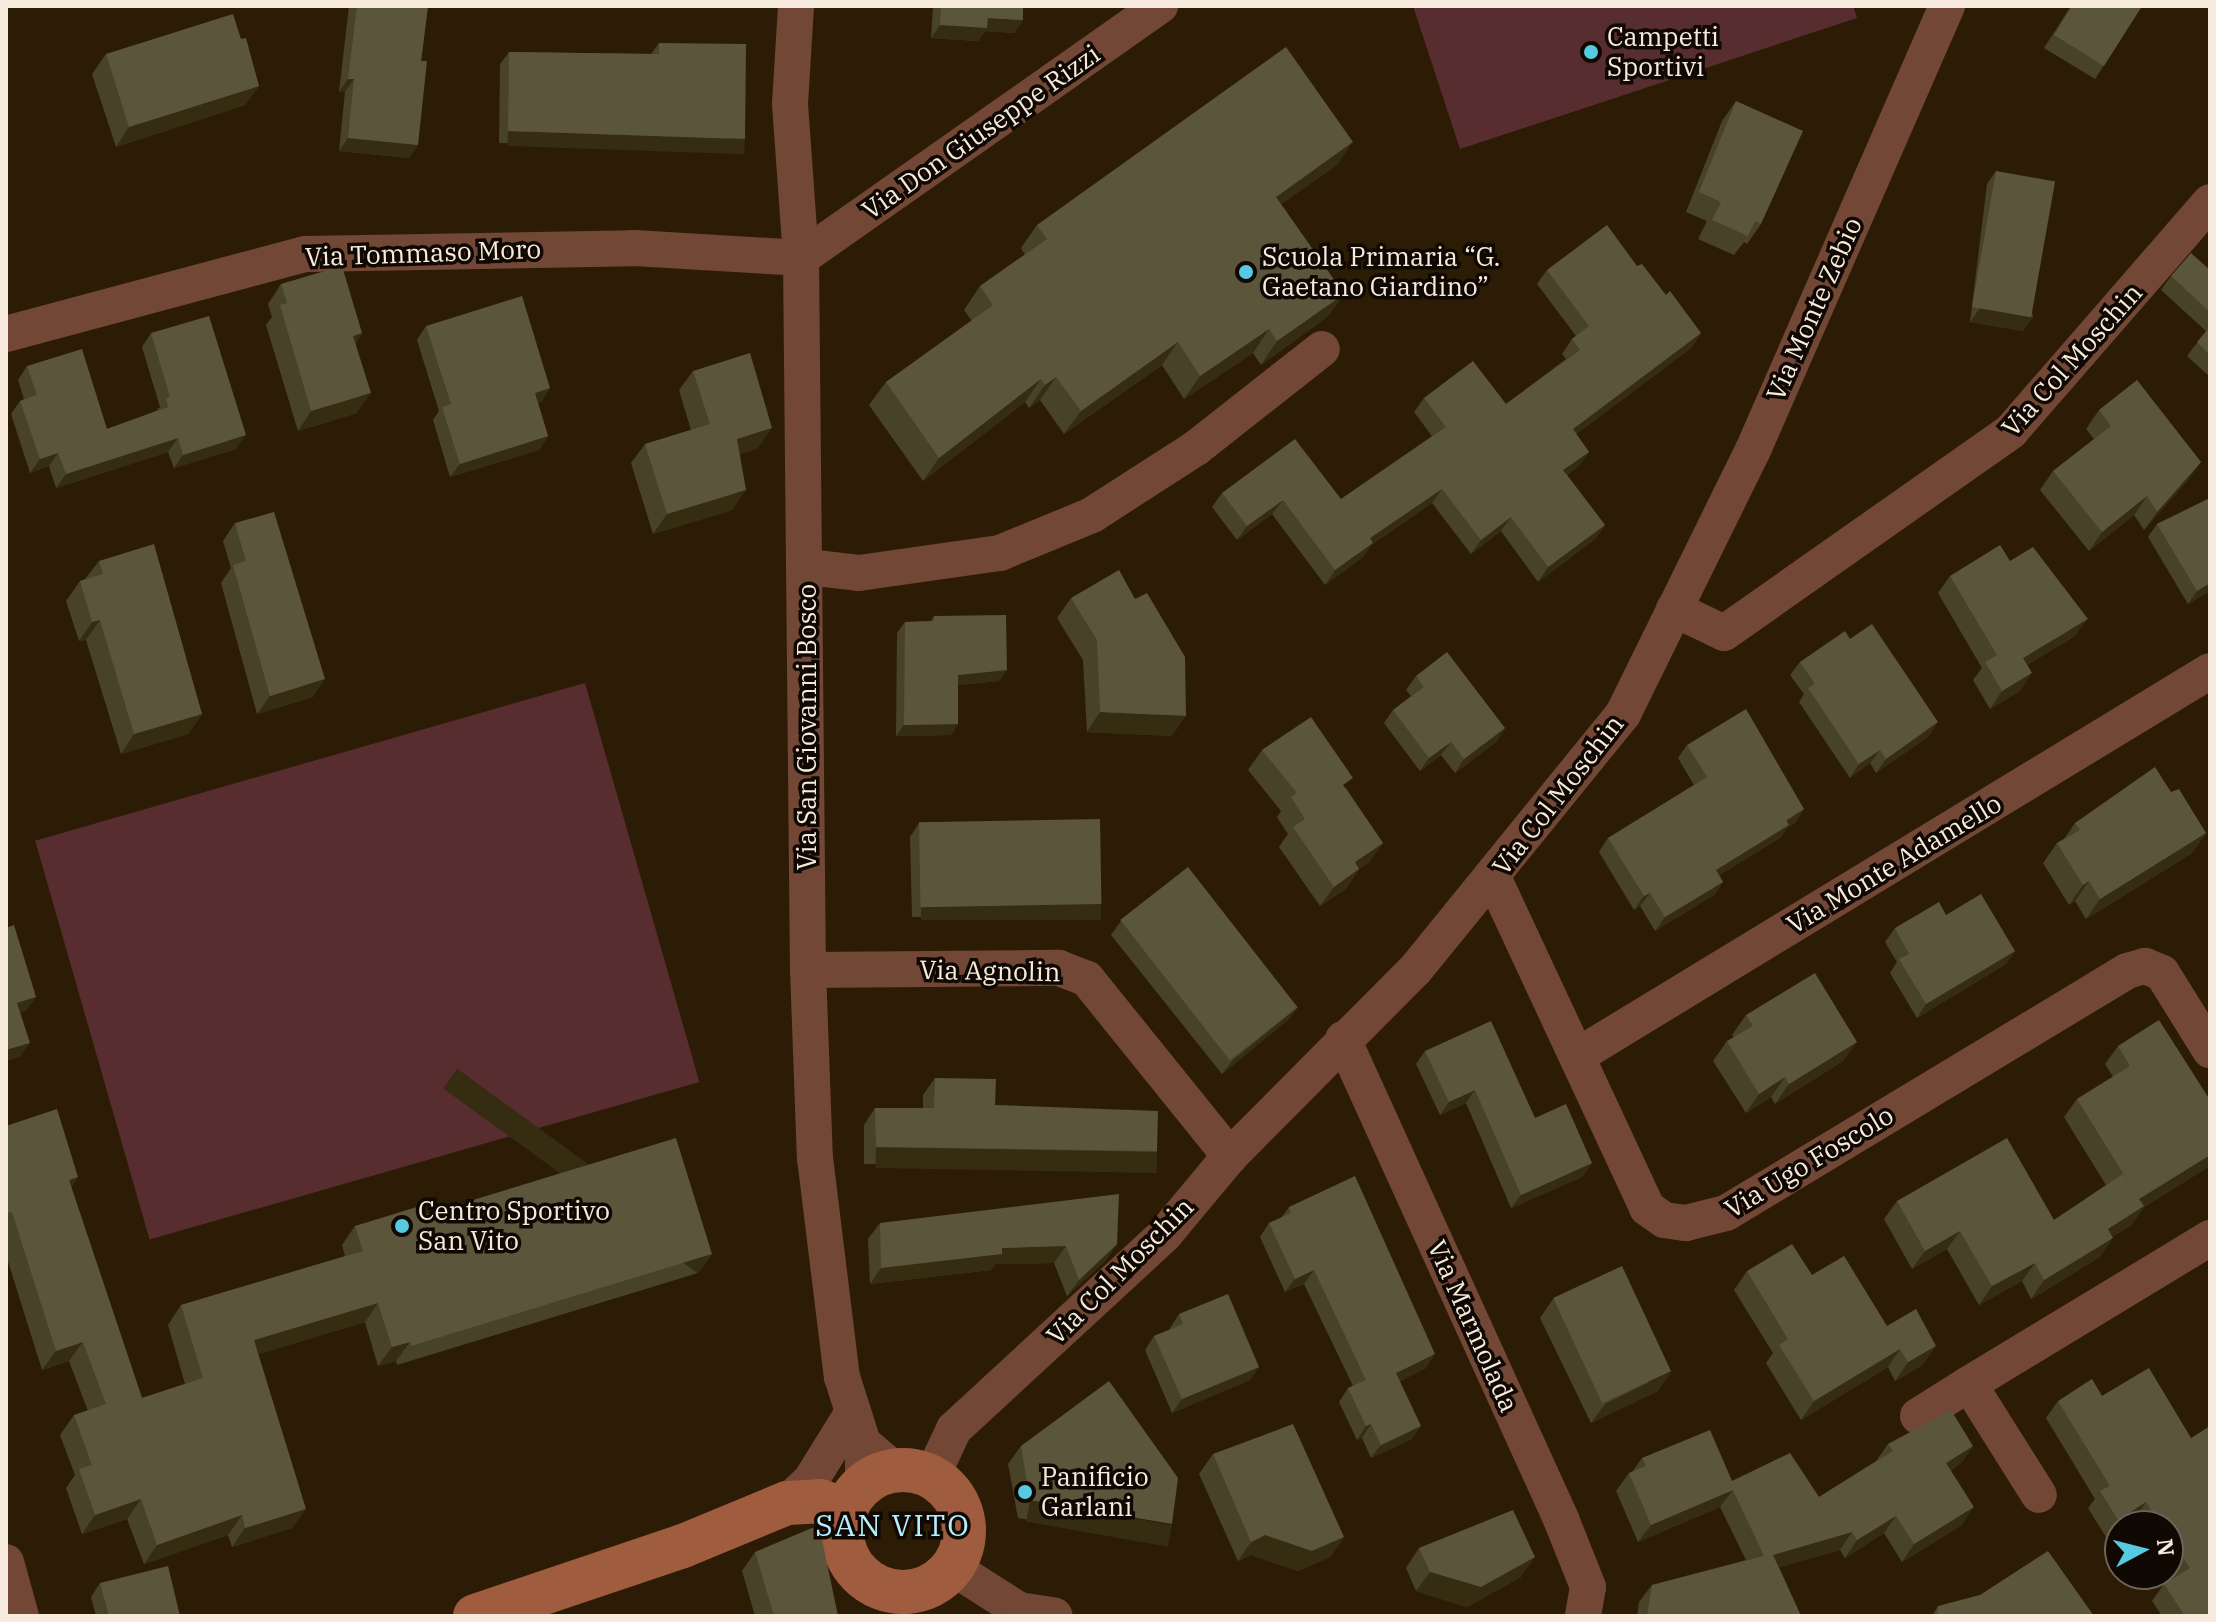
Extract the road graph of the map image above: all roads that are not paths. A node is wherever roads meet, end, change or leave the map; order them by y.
1 (796, 6) edge
2 (1160, 6) edge
3 (1947, 6) edge
4 (2210, 202) edge
5 (801, 258) junction
6 (6, 334) edge
7 (1322, 349) dead end
8 (807, 567) junction
9 (1674, 609) junction
10 (2210, 671) edge
11 (1493, 877) junction
12 (808, 970) junction
13 (1343, 1039) junction
14 (2210, 1050) edge
15 (1577, 1056) junction
16 (1230, 1156) junction
17 (2210, 1238) edge
18 (1969, 1384) junction
19 (1918, 1416) dead end
20 (875, 1466) junction
21 (2039, 1495) dead end
22 (787, 1503) junction
23 (6, 1562) edge
24 (953, 1568) junction
25 (878, 1602) edge
26 (21, 1616) edge
27 (475, 1616) edge
28 (1055, 1616) edge
29 (1583, 1616) edge

1 - 5 street, Via San Giovanni Bosco
2 - 5 street, Via Don Giuseppe Rizzi
3 - 9 street, Via Monte Zebio
4 - 9 street, Via Col Moschin
5 - 6 street, Via Tommaso Moro
5 - 8 street, Via San Giovanni Bosco
7 - 8 street
8 - 12 street, Via San Giovanni Bosco
9 - 11 street, Via Col Moschin
10 - 15 street, Via Monte Adamello
11 - 13 street, Via Col Moschin
11 - 15 street, Via Ugo Foscolo
12 - 16 street, Via Agnolin
12 - 20 street, Via San Giovanni Bosco
13 - 16 street, Via Col Moschin
13 - 29 street, Via Marmolada
14 - 15 street, Via Ugo Foscolo
16 - 20 street, Via Col Moschin
17 - 18 street
18 - 19 street
18 - 21 street
20 - 22 street, Via Col Moschin
20 - 22 street, Via Col Moschin
20 - 24 street, Via San Giovanni Bosco
20 - 25 street, Via San Giovanni Bosco
22 - 27 street, Via Col Moschin
23 - 26 street
24 - 25 street, Via San Giovanni Bosco
24 - 28 street

